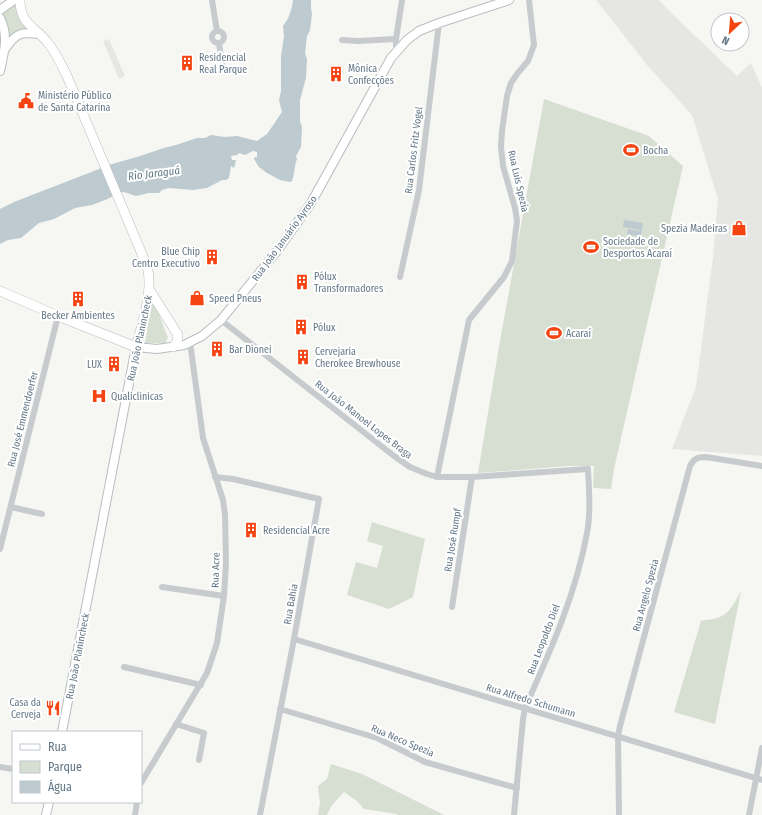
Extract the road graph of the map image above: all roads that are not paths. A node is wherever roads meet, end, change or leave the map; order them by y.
1 (14, 0) edge
2 (20, 0) edge
3 (212, 0) edge
4 (402, 0) edge
5 (509, 0) edge
6 (529, 0) edge
7 (494, 2) edge
8 (0, 10) edge
9 (0, 18) edge
10 (439, 23) junction
11 (40, 34) junction
12 (396, 39) junction
13 (342, 40) dead end
14 (5, 49) junction
15 (396, 51) junction
16 (223, 70) dead end
17 (0, 71) edge
18 (400, 277) dead end
19 (149, 289) junction
20 (0, 291) edge
21 (58, 316) junction
22 (221, 320) junction
23 (190, 342) junction
24 (136, 347) junction
25 (173, 347) junction
26 (762, 466) edge
27 (588, 469) joint
28 (437, 476) junction
29 (215, 477) junction
30 (472, 477) junction
31 (11, 506) junction
32 (42, 514) dead end
33 (0, 549) edge
34 (162, 587) dead end
35 (224, 596) junction
36 (452, 607) dead end
37 (294, 639) junction
38 (124, 667) dead end
39 (200, 685) junction
40 (525, 708) junction
41 (280, 710) junction
42 (176, 724) junction
43 (62, 731) edge
44 (618, 736) junction
45 (762, 748) edge
46 (199, 760) dead end
47 (0, 766) edge
48 (12, 769) edge
49 (759, 779) edge
50 (142, 780) edge
51 (517, 788) junction
52 (48, 803) edge
53 (137, 803) edge
54 (46, 815) edge
55 (135, 815) edge
56 (260, 815) edge
57 (514, 815) edge
58 (620, 815) edge
59 (749, 815) edge

1 - 8 main road
2 - 11 main road, Rua João Planincheck
3 - 16 street
4 - 12 street
5 - 7 main road, Rua João Januário Ayroso
6 - 28 street, Rua Luís Spezia
7 - 10 main road, Rua João Januário Ayroso
9 - 14 main road
10 - 15 main road, Rua João Januário Ayroso
10 - 18 street, Rua Carlos Fritz Vogel
11 - 14 main road
11 - 19 main road, Rua João Planincheck
12 - 13 street
12 - 15 street
14 - 17 main road
15 - 22 main road, Rua João Januário Ayroso
19 - 24 main road, Rua João Planincheck
19 - 25 main road
20 - 21 main road, Rua João Januário Ayroso
21 - 24 main road, Rua João Januário Ayroso
21 - 31 street, Rua José Emmendoerfer
22 - 23 main road, Rua João Januário Ayroso
22 - 28 street, Rua João Manoel Lopes Braga
23 - 25 main road, Rua João Januário Ayroso
23 - 29 street, Rua Acre
24 - 25 main road, Rua João Januário Ayroso
24 - 43 main road, Rua João Planincheck
26 - 44 street, Rua Angelo Spezia
27 - 30 street, Rua João Manoel Lopes Braga
27 - 40 street, Rua Leopoldo Diel
28 - 30 street, Rua João Manoel Lopes Braga
29 - 35 street, Rua Acre
29 - 37 street, Rua Bahia
30 - 36 street, Rua José Rumpf
31 - 32 street
31 - 33 street, Rua José Emmendoerfer
34 - 35 street
35 - 39 street, Rua Acre
37 - 40 street, Rua Alfredo Schumann
37 - 41 street, Rua Bahia
38 - 39 street
39 - 42 street, Rua Acre
40 - 44 street, Rua Alfredo Schumann
40 - 51 street, Rua Leopoldo Diel
41 - 51 street, Rua Neco Spezia
41 - 56 street, Rua Bahia
42 - 46 street
42 - 50 street, Rua Acre
44 - 49 street, Rua Alfredo Schumann
44 - 58 street, Rua Angelo Spezia
45 - 49 street
47 - 48 street
49 - 59 street
51 - 57 street, Rua Leopoldo Diel
52 - 54 main road
53 - 55 street

